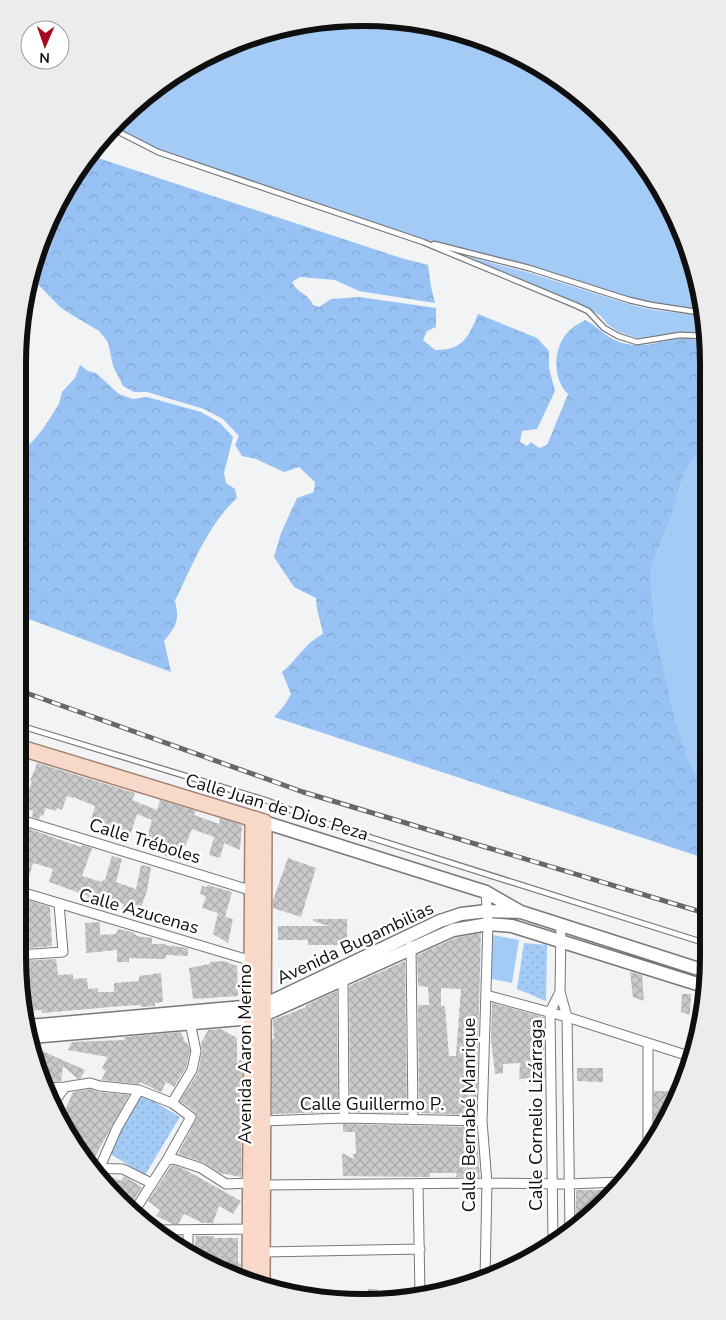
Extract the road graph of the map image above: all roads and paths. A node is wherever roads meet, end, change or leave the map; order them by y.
1 (119, 132) edge
2 (423, 242) junction
3 (696, 312) edge
4 (699, 336) edge
5 (26, 728) edge
6 (26, 749) edge
7 (26, 821) edge
8 (259, 821) junction
9 (258, 892) junction
10 (486, 892) junction
11 (26, 894) edge
12 (59, 904) junction
13 (521, 912) junction
14 (487, 918) junction
15 (561, 925) junction
16 (411, 941) junction
17 (561, 941) junction
18 (700, 941) edge
19 (26, 954) edge
20 (252, 961) junction
21 (699, 969) edge
22 (343, 979) junction
23 (699, 983) edge
24 (560, 992) junction
25 (486, 994) junction
26 (258, 1011) junction
27 (550, 1012) junction
28 (567, 1017) junction
29 (190, 1024) junction
30 (34, 1026) edge
31 (36, 1037) edge
32 (648, 1044) junction
33 (685, 1055) edge
34 (64, 1087) junction
35 (53, 1088) edge
36 (139, 1090) junction
37 (57, 1097) edge
38 (172, 1103) junction
39 (344, 1118) junction
40 (413, 1118) junction
41 (263, 1121) junction
42 (482, 1121) junction
43 (648, 1136) edge
44 (167, 1160) junction
45 (100, 1167) joint
46 (613, 1182) edge
47 (151, 1183) junction
48 (487, 1183) junction
49 (553, 1183) junction
50 (257, 1184) junction
51 (418, 1184) junction
52 (570, 1184) junction
53 (137, 1206) edge
54 (570, 1222) edge
55 (257, 1229) junction
56 (167, 1230) edge
57 (188, 1231) junction
58 (553, 1235) edge
59 (188, 1245) edge
60 (420, 1249) junction
61 (262, 1252) junction
62 (485, 1271) edge
63 (251, 1274) edge
64 (262, 1278) edge
65 (420, 1289) edge

1 - 2 lane
2 - 3 lane
2 - 4 lane
5 - 18 lane
6 - 8 main road, Calle Juan de Dios Peza
7 - 9 street, Calle Tréboles
8 - 9 main road, Avenida Aaron Merino
8 - 10 main road, Calle Juan de Dios Peza
9 - 20 main road, Avenida Aaron Merino
9 - 26 main road, Avenida Aaron Merino
10 - 13 main road, Calle Juan de Dios Peza
10 - 14 street, Calle Bernabé Manrique
11 - 12 street, Calle Azucenas
12 - 19 street
12 - 20 street, Calle Azucenas
13 - 14 main road, Calle Juan de Dios Peza
13 - 15 main road, Calle Juan de Dios Peza
14 - 16 main road, Avenida Bugambilias
14 - 17 main road
14 - 25 street, Calle Bernabé Manrique
15 - 17 street, Calle Cornelio Lizárraga
15 - 21 main road, Calle Juan de Dios Peza
16 - 22 main road, Avenida Bugambilias
16 - 26 main road, Avenida Bugambilias
16 - 40 street
17 - 23 main road
17 - 24 street, Calle Cornelio Lizárraga
20 - 26 main road, Avenida Aaron Merino
22 - 26 main road, Avenida Bugambilias
22 - 39 street
24 - 27 street, Calle Cornelio Lizárraga
24 - 28 street, Calle Cornelio Lizárraga
25 - 27 street
25 - 42 street, Calle Bernabé Manrique
26 - 29 main road, Avenida Bugambilias
26 - 30 main road, Avenida Bugambilias
26 - 41 main road, Avenida Aaron Merino
26 - 50 main road, Avenida Aaron Merino
27 - 28 street
27 - 49 street, Calle Cornelio Lizárraga
28 - 32 street
28 - 52 street, Calle Cornelio Lizárraga
29 - 31 main road, Avenida Bugambilias
29 - 38 street
32 - 33 street
32 - 43 street
34 - 35 street
34 - 36 street
34 - 37 street
36 - 38 street
36 - 45 street
38 - 44 street
39 - 40 street, Calle Guillermo P.
39 - 41 street, Calle Guillermo P.
40 - 42 street, Calle Guillermo P.
41 - 50 main road, Avenida Aaron Merino
42 - 48 street, Calle Bernabé Manrique
44 - 47 street
44 - 50 street
45 - 47 street
46 - 52 street
47 - 53 street
48 - 49 street
48 - 51 street
48 - 62 street, Calle Bernabé Manrique
49 - 52 street
49 - 58 street, Calle Cornelio Lizárraga
50 - 51 street
50 - 55 main road, Avenida Aaron Merino
51 - 60 street
52 - 54 street, Calle Cornelio Lizárraga
55 - 57 street
55 - 61 main road, Avenida Aaron Merino
55 - 63 main road, Avenida Aaron Merino
56 - 57 street
57 - 59 street
60 - 61 street
60 - 65 street
61 - 64 main road, Avenida Aaron Merino

